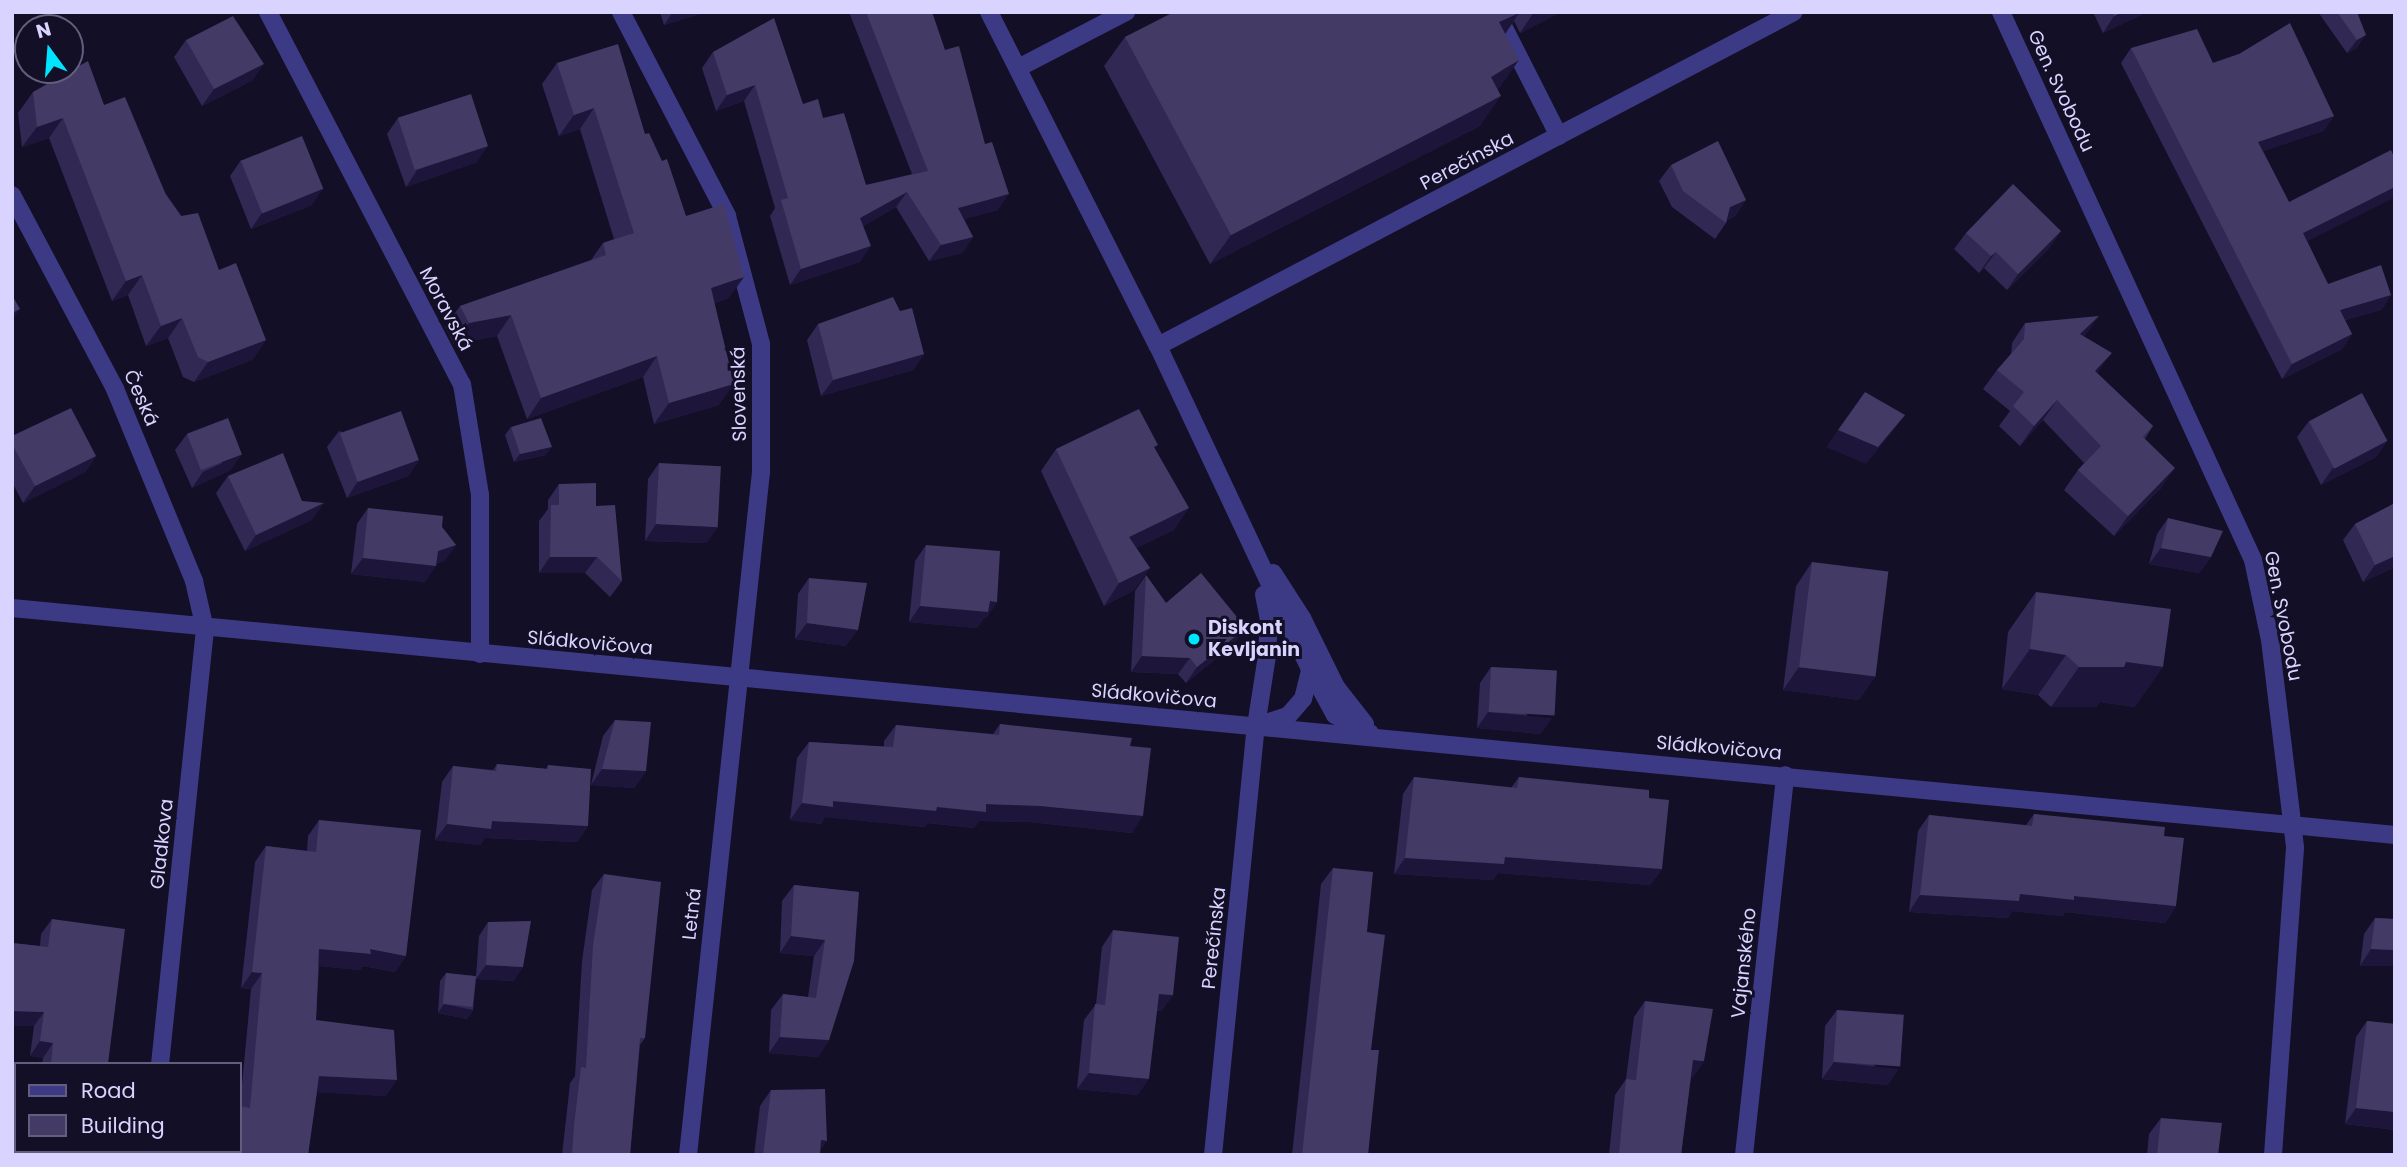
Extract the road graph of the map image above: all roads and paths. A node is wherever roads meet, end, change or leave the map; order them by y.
1 (268, 12) edge
2 (621, 12) edge
3 (989, 12) edge
4 (1126, 12) edge
5 (1496, 12) edge
6 (1794, 12) edge
7 (2001, 12) edge
8 (1018, 68) junction
9 (1559, 136) junction
10 (12, 195) edge
11 (1158, 346) junction
12 (1256, 546) junction
13 (12, 608) edge
14 (1302, 618) junction
15 (205, 629) junction
16 (480, 654) junction
17 (1311, 671) junction
18 (739, 678) junction
19 (1260, 688) junction
20 (1210, 722) junction
21 (1256, 726) junction
22 (1380, 738) junction
23 (1785, 775) junction
24 (2292, 823) junction
25 (2395, 835) edge
26 (160, 1062) edge
27 (688, 1155) edge
28 (1213, 1155) edge
29 (1744, 1155) edge
30 (2273, 1155) edge

1 - 16 street, Moravská
2 - 18 street, Slovenská
3 - 8 street, Perečínska
4 - 8 street
5 - 9 street
6 - 9 street, Perečínska
7 - 24 street, Gen. Svobodu
8 - 11 street, Perečínska
9 - 11 street, Perečínska
10 - 15 street, Česká
11 - 12 street, Perečínska
12 - 14 street, Perečínska
12 - 17 street, Perečínska
12 - 19 street, Perečínska
13 - 15 street, Sládkovičova
14 - 17 street, Perečínska
14 - 22 street, Perečínska
15 - 16 street, Sládkovičova
15 - 26 street, Gladkova
16 - 18 street, Sládkovičova
17 - 21 street, Perečínska
17 - 22 street, Perečínska
18 - 20 street, Sládkovičova
18 - 27 street, Letná
19 - 20 street
19 - 21 street, Perečínska
20 - 21 street, Sládkovičova
21 - 22 street, Sládkovičova
21 - 28 street, Perečínska
22 - 23 street, Sládkovičova
23 - 24 street, Sládkovičova
23 - 29 street, Vajanského
24 - 25 street, Sládkovičova
24 - 30 street, Gen. Svobodu

